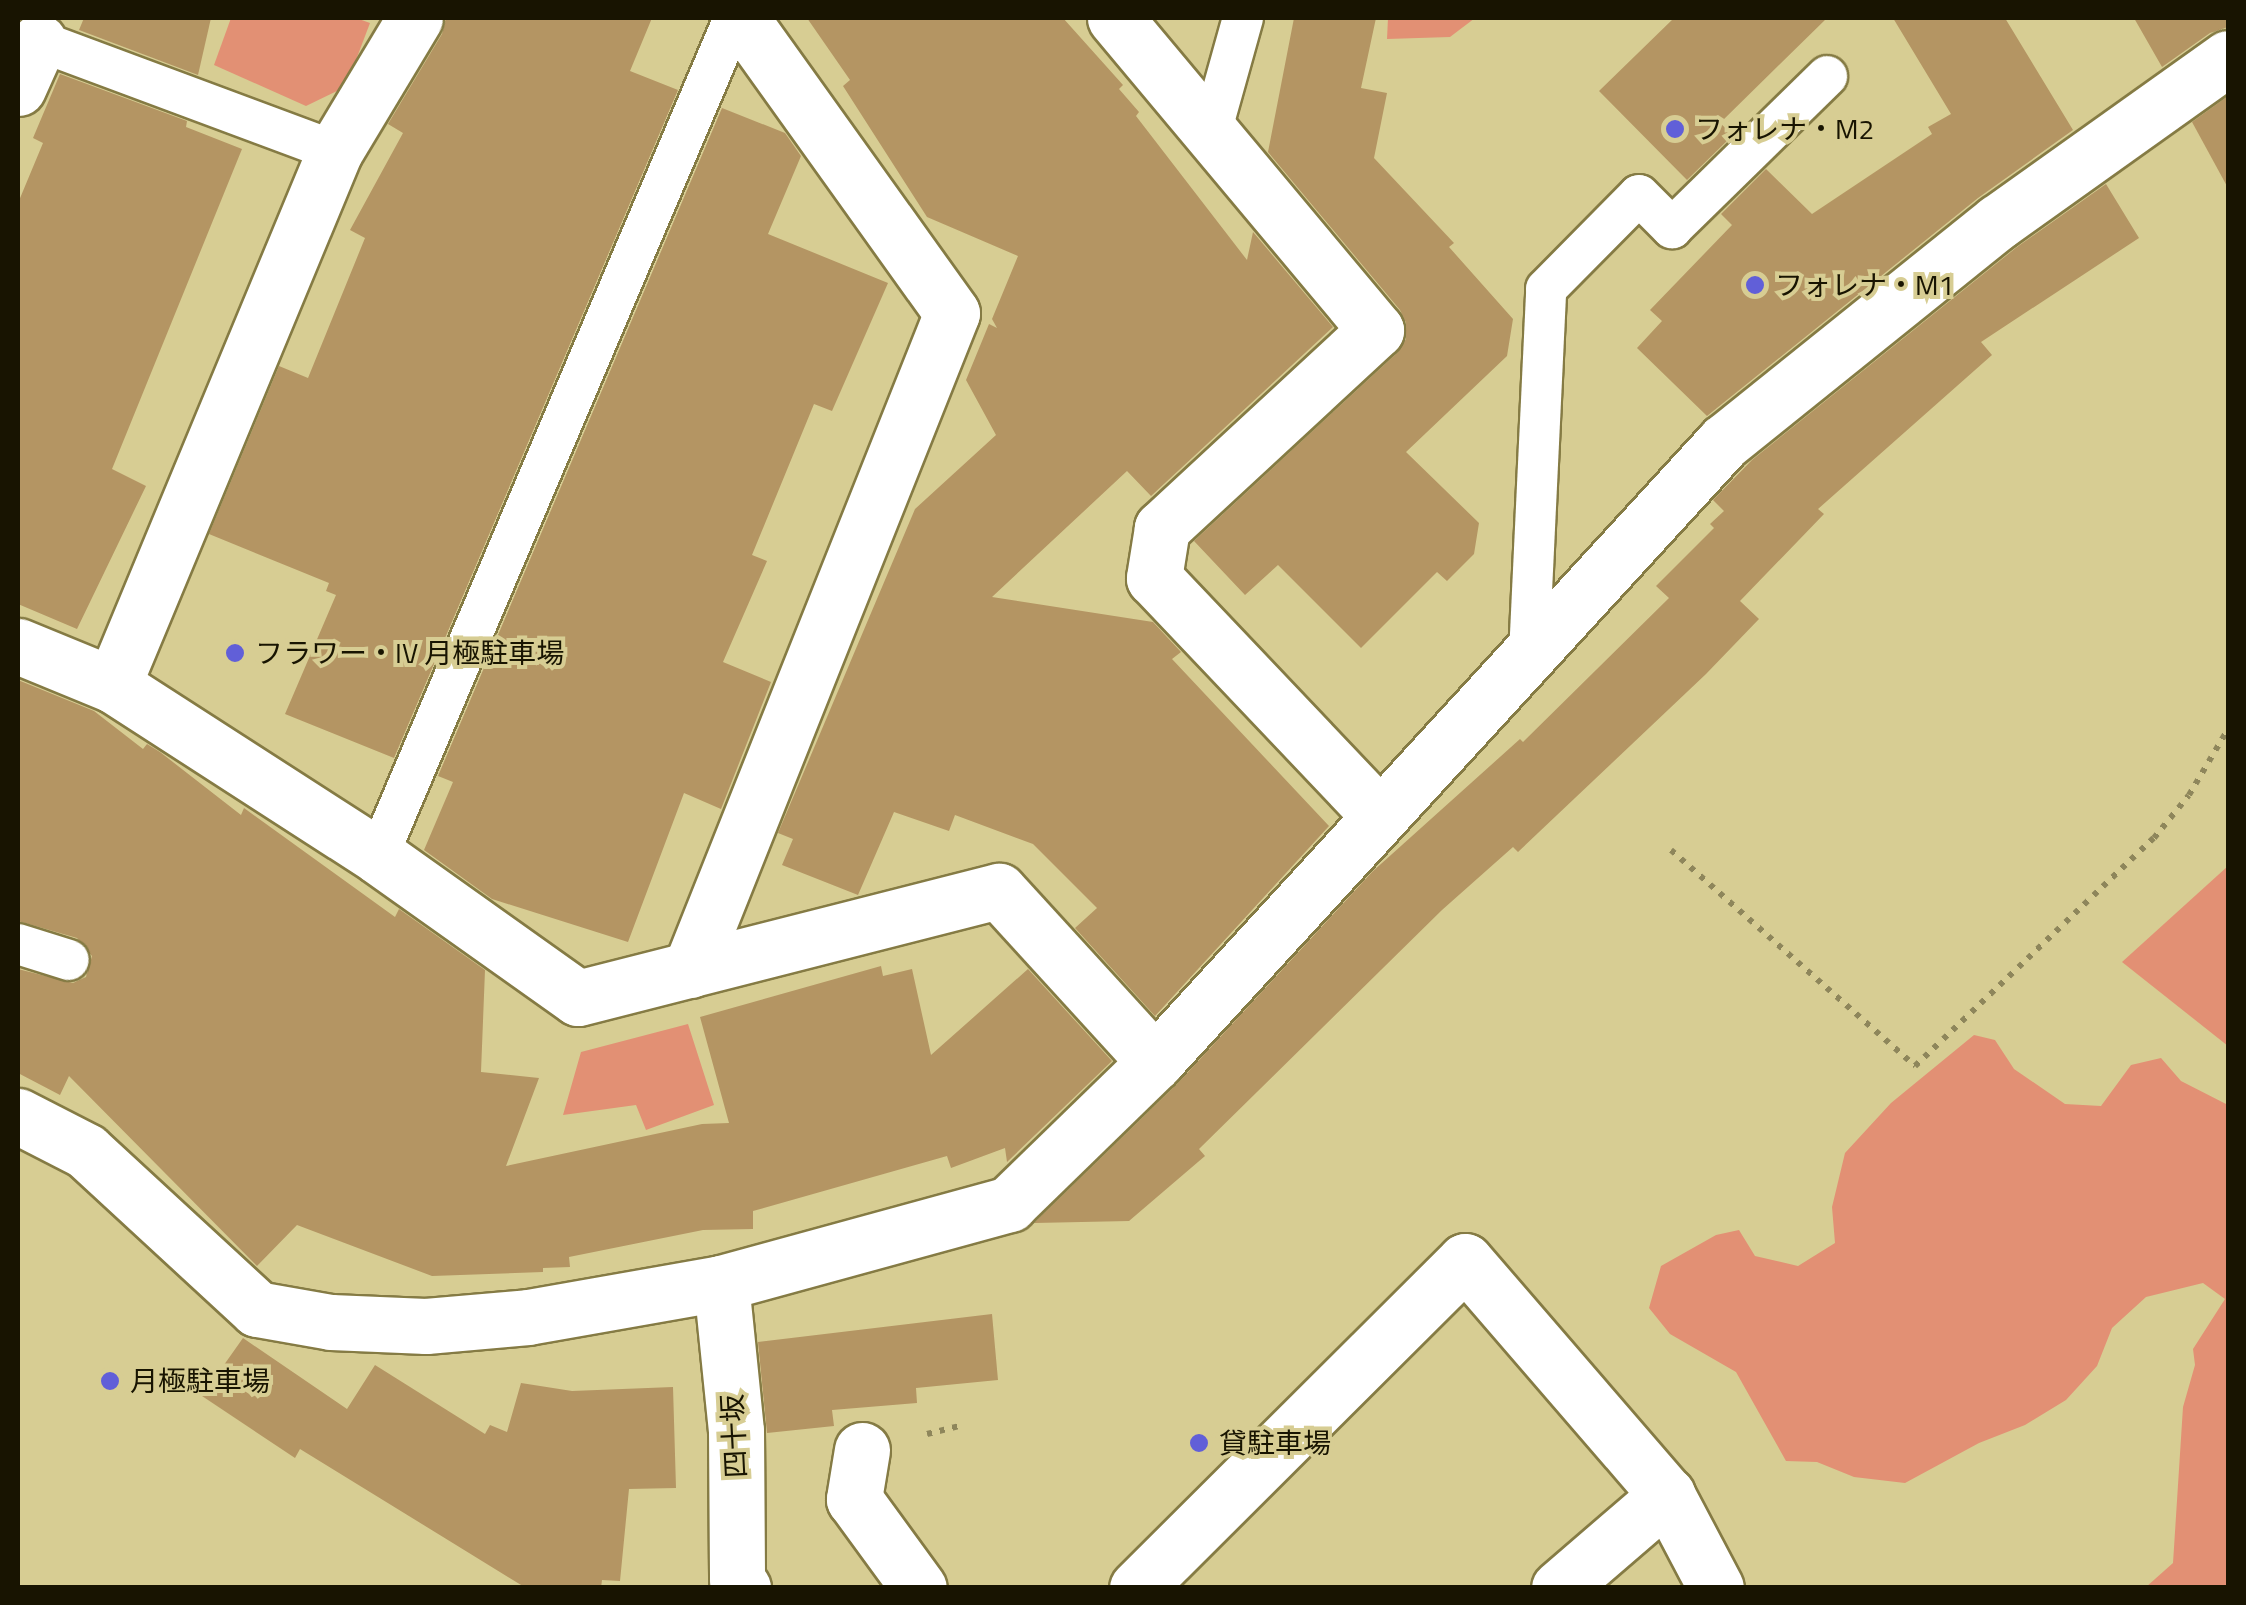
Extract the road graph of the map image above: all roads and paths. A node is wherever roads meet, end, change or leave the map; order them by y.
1 (415, 18) edge
2 (738, 18) edge
3 (1115, 18) edge
4 (1244, 18) edge
5 (2228, 58) edge
6 (28, 65) edge
7 (1827, 76) dead end
8 (1210, 136) junction
9 (335, 151) junction
10 (18, 646) edge
11 (1529, 655) junction
12 (113, 684) junction
13 (2228, 729) edge
14 (1379, 815) junction
15 (1672, 850) dead end
16 (378, 856) junction
17 (18, 944) edge
18 (69, 960) dead end
19 (690, 970) junction
20 (1155, 1062) junction
21 (18, 1116) edge
22 (721, 1284) junction
23 (862, 1450) dead end
24 (1667, 1495) junction
25 (743, 1588) edge
26 (919, 1588) edge
27 (1136, 1588) edge
28 (1559, 1588) edge
29 (1716, 1588) edge

1 - 9 street
2 - 16 lane
2 - 19 street
3 - 8 street
4 - 8 lane
5 - 11 street
6 - 9 lane
7 - 11 lane
8 - 14 street
9 - 12 street
10 - 12 street
11 - 14 street
12 - 16 street
13 - 15 path
14 - 20 street
16 - 19 street
17 - 18 lane
19 - 20 street
20 - 22 street
21 - 22 street
22 - 25 street, 四十坂
23 - 26 street
24 - 27 street
24 - 28 street
24 - 29 street

